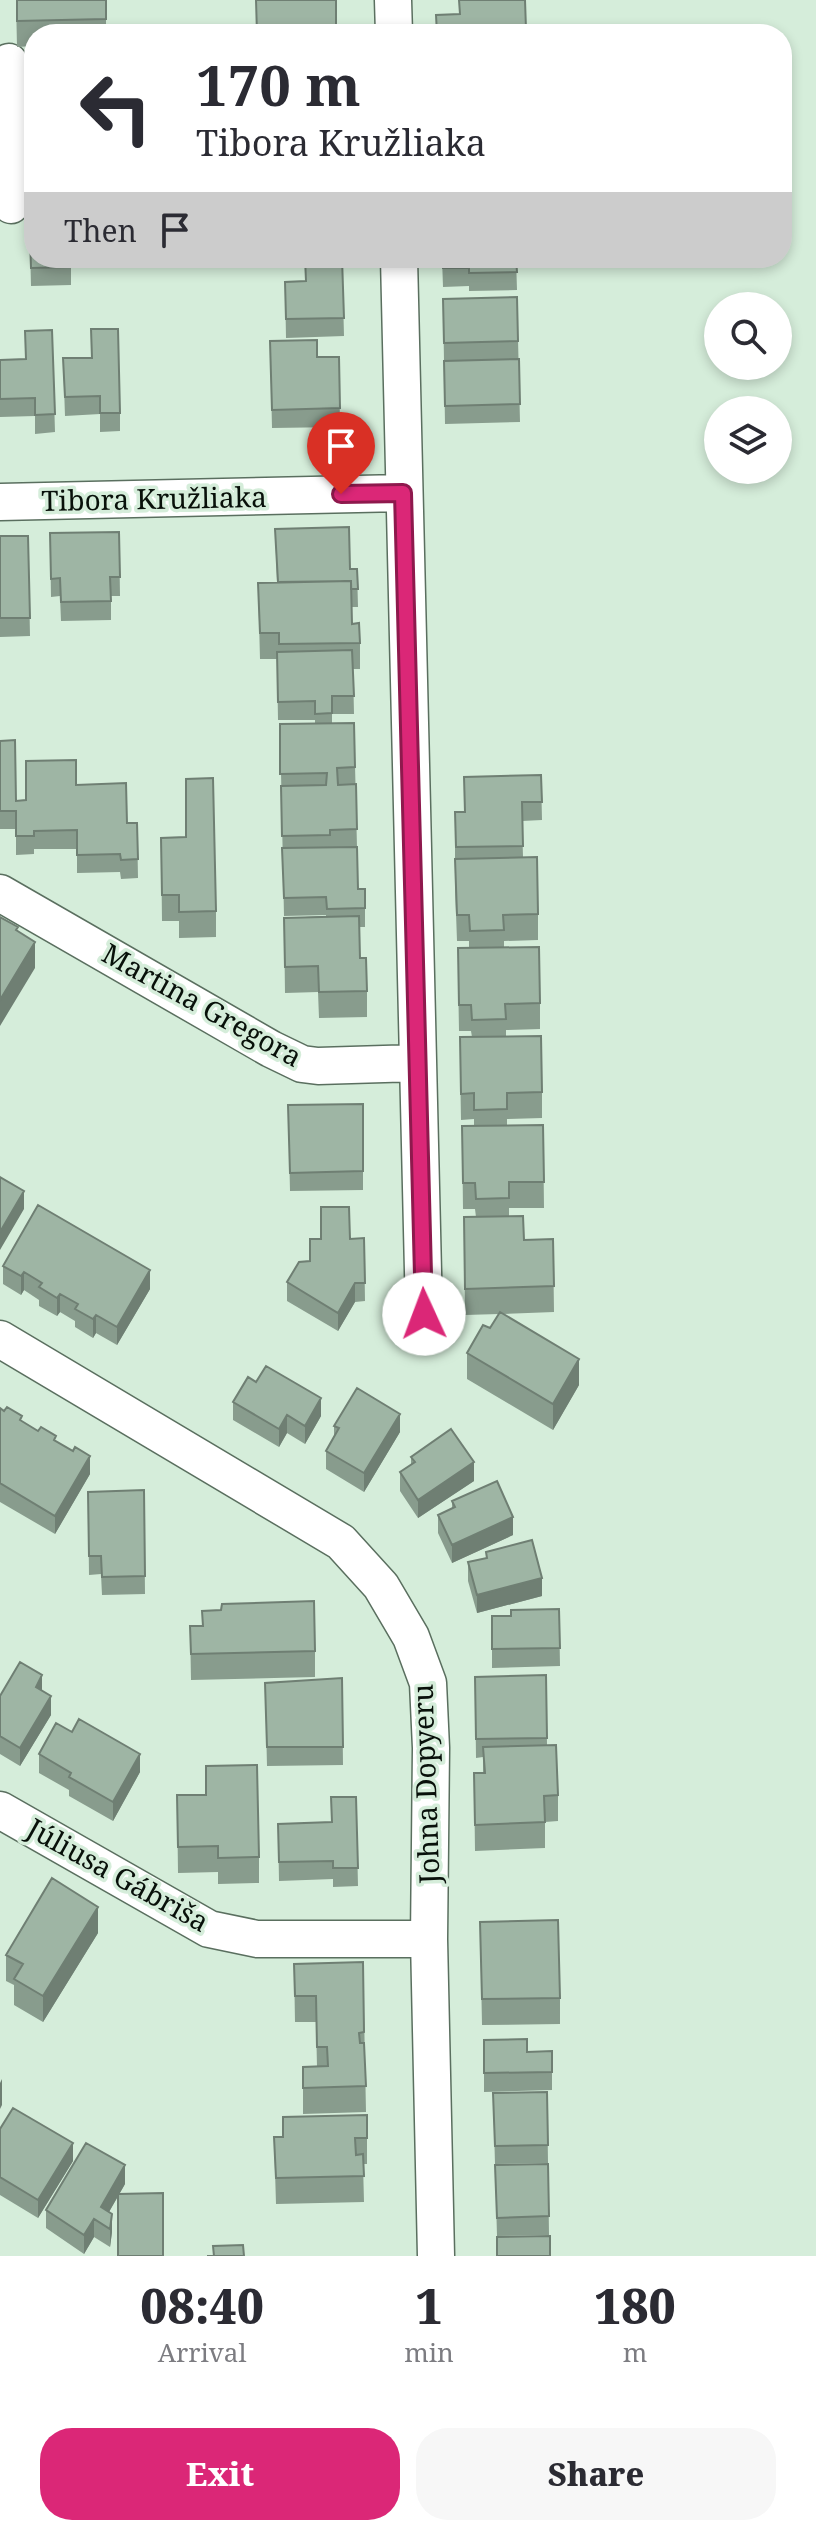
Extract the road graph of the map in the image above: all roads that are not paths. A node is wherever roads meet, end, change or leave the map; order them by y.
1 (393, 0) edge
2 (394, 24) edge
3 (9, 62) dead end
4 (6, 145) edge
5 (11, 205) dead end
6 (399, 268) edge
7 (403, 493) junction
8 (0, 502) edge
9 (0, 893) edge
10 (417, 1063) junction
11 (424, 1314) dead end
12 (0, 1339) edge
13 (0, 1810) edge
14 (429, 1939) junction
15 (436, 2256) edge

1 - 2 street
3 - 4 street
4 - 5 street
6 - 7 street
7 - 8 street, Tibora Kružliaka
7 - 10 street
9 - 10 street, Martina Gregora
10 - 11 street
12 - 14 street, Johna Dopyeru
13 - 14 street, Júliusa Gábriša
14 - 15 street, Johna Dopyeru

